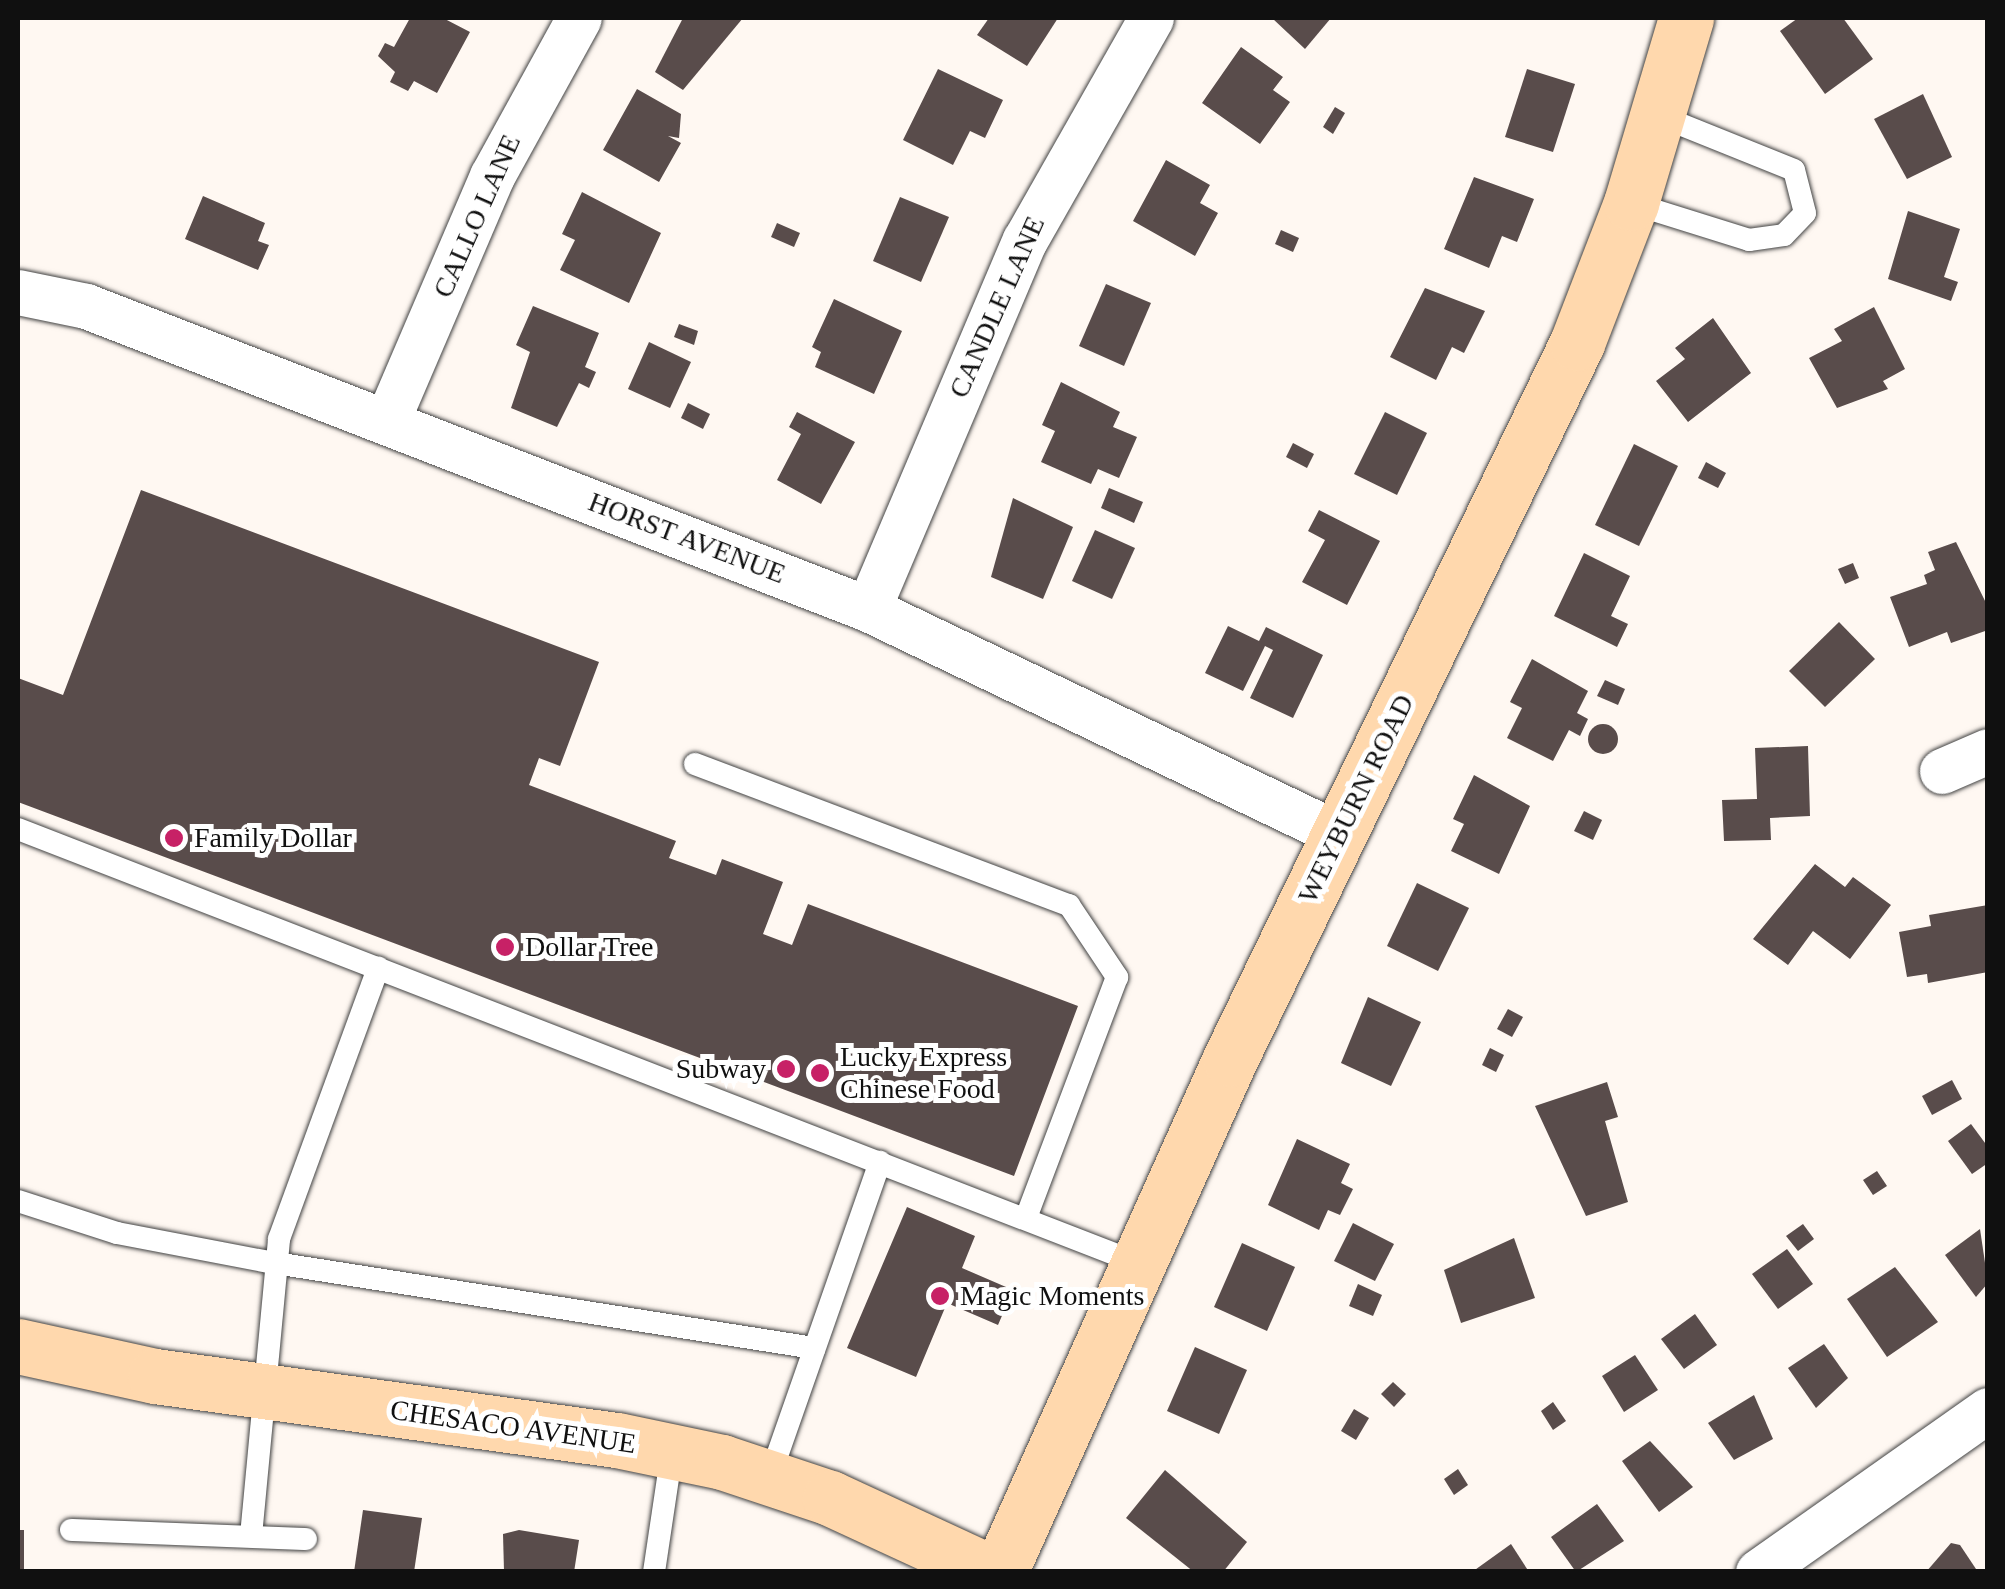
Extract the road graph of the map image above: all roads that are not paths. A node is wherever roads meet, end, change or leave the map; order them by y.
1 (579, 18) edge
2 (1151, 18) edge
3 (1686, 18) edge
4 (1660, 116) junction
5 (1632, 203) junction
6 (18, 292) edge
7 (387, 421) junction
8 (868, 609) junction
9 (1988, 751) edge
10 (695, 764) dead end
11 (1942, 771) dead end
12 (18, 830) edge
13 (1338, 834) junction
14 (378, 968) junction
15 (880, 1162) junction
16 (18, 1200) edge
17 (1026, 1218) junction
18 (1136, 1262) junction
19 (275, 1263) junction
20 (18, 1346) edge
21 (814, 1348) junction
22 (259, 1392) junction
23 (1988, 1410) edge
24 (672, 1451) junction
25 (770, 1476) junction
26 (71, 1530) dead end
27 (251, 1536) junction
28 (306, 1539) dead end
29 (654, 1572) edge
30 (990, 1572) edge
31 (1000, 1572) edge
32 (1758, 1572) edge

1 - 7 street, CALLO LANE
2 - 8 street, CANDLE LANE
3 - 4 street, WEYBURN ROAD
4 - 5 street, WEYBURN ROAD
4 - 5 lane
5 - 13 street, WEYBURN ROAD
6 - 7 street, HORST AVENUE
7 - 8 street, HORST AVENUE
8 - 13 street, HORST AVENUE
9 - 11 street
10 - 17 lane
12 - 14 lane
13 - 18 street, WEYBURN ROAD
14 - 15 lane
14 - 19 lane
15 - 17 lane
15 - 21 lane
16 - 19 lane
17 - 18 lane
18 - 31 street, WEYBURN ROAD
19 - 21 lane
19 - 22 lane
20 - 22 street, CHESACO AVENUE
21 - 25 lane
22 - 24 street, CHESACO AVENUE
22 - 27 lane
23 - 32 street
24 - 25 street, CHESACO AVENUE
24 - 29 lane
25 - 30 street, CHESACO AVENUE
26 - 27 lane
27 - 28 lane

